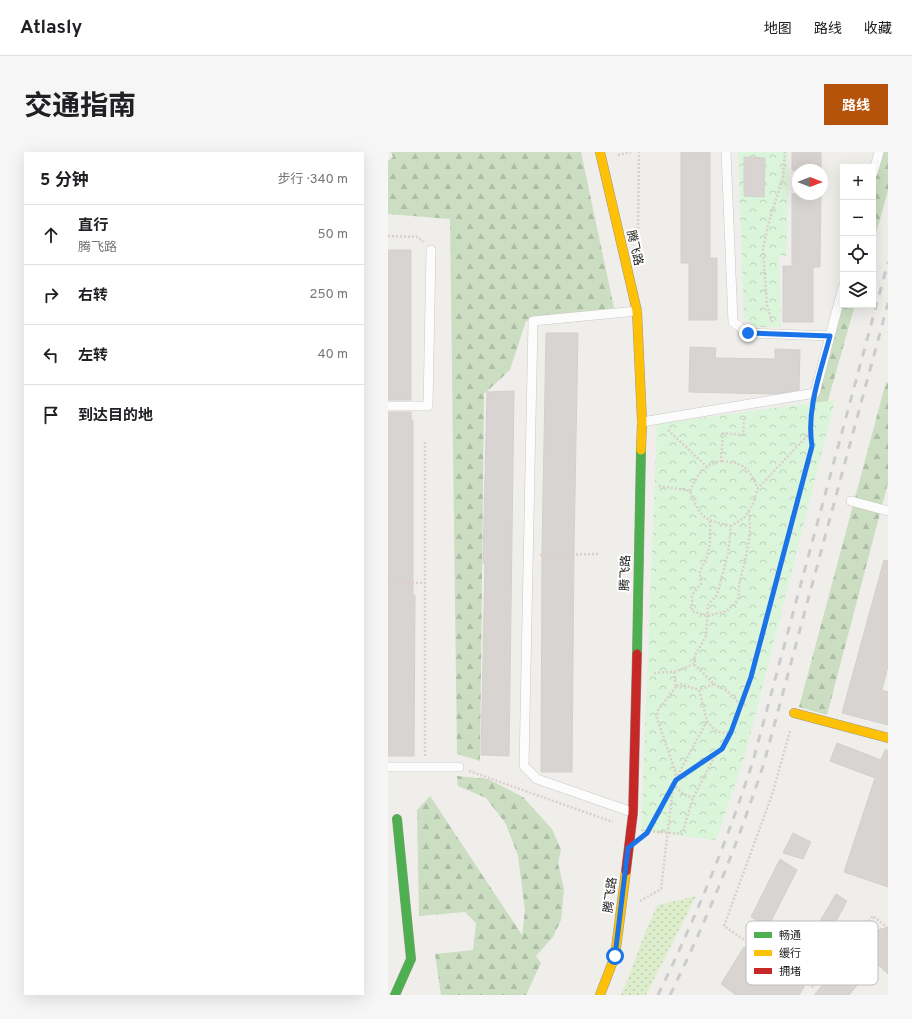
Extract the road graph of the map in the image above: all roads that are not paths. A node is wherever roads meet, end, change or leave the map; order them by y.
1 (600, 152) edge
2 (726, 152) edge
3 (879, 152) edge
4 (876, 164) edge
5 (431, 250) road end
6 (840, 298) edge
7 (637, 311) junction
8 (830, 336) junction
9 (388, 406) edge
10 (642, 422) junction
11 (851, 501) dead end
12 (888, 511) edge
13 (794, 713) road end
14 (888, 738) edge
15 (388, 767) edge
16 (459, 767) road end
17 (633, 813) junction
18 (397, 819) dead end
19 (395, 995) edge
20 (600, 995) edge

1 - 7 street, 腾飞路
2 - 8 lane
3 - 4 lane
5 - 9 lane
6 - 8 lane
7 - 10 street, 腾飞路
7 - 17 lane
8 - 10 lane
10 - 17 street, 腾飞路
11 - 12 lane
13 - 14 street
15 - 16 lane
17 - 20 street, 腾飞路
18 - 19 street

